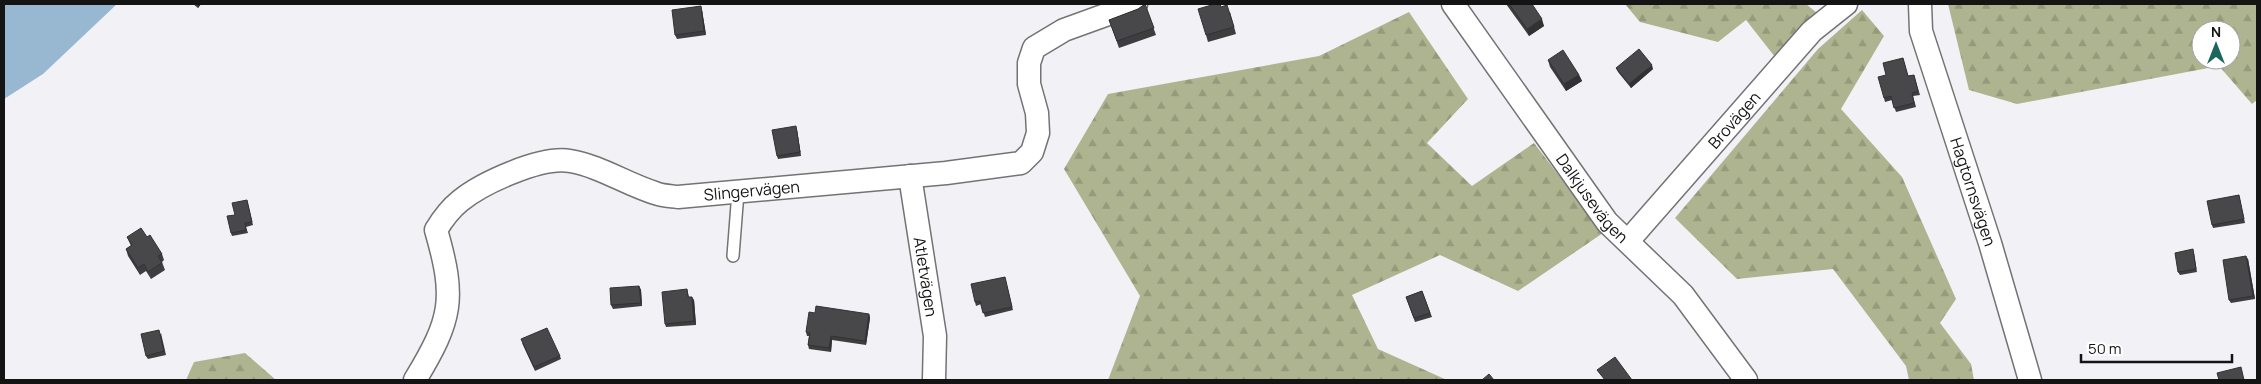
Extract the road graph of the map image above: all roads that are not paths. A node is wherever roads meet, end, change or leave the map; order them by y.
1 (1136, 4) edge
2 (1453, 4) edge
3 (1846, 4) edge
4 (1920, 4) edge
5 (910, 176) junction
6 (738, 192) junction
7 (1628, 241) junction
8 (733, 256) dead end
9 (415, 380) edge
10 (934, 380) edge
11 (1746, 380) edge
12 (2030, 380) edge

1 - 5 street, Slingervägen
2 - 7 street, Dalkjusevägen
3 - 7 street, Brovägen
4 - 12 street, Hagtornsvägen
5 - 6 street, Slingervägen
5 - 10 street, Atletvägen
6 - 8 lane
6 - 9 street, Slingervägen
7 - 11 street, Dalkjusevägen

